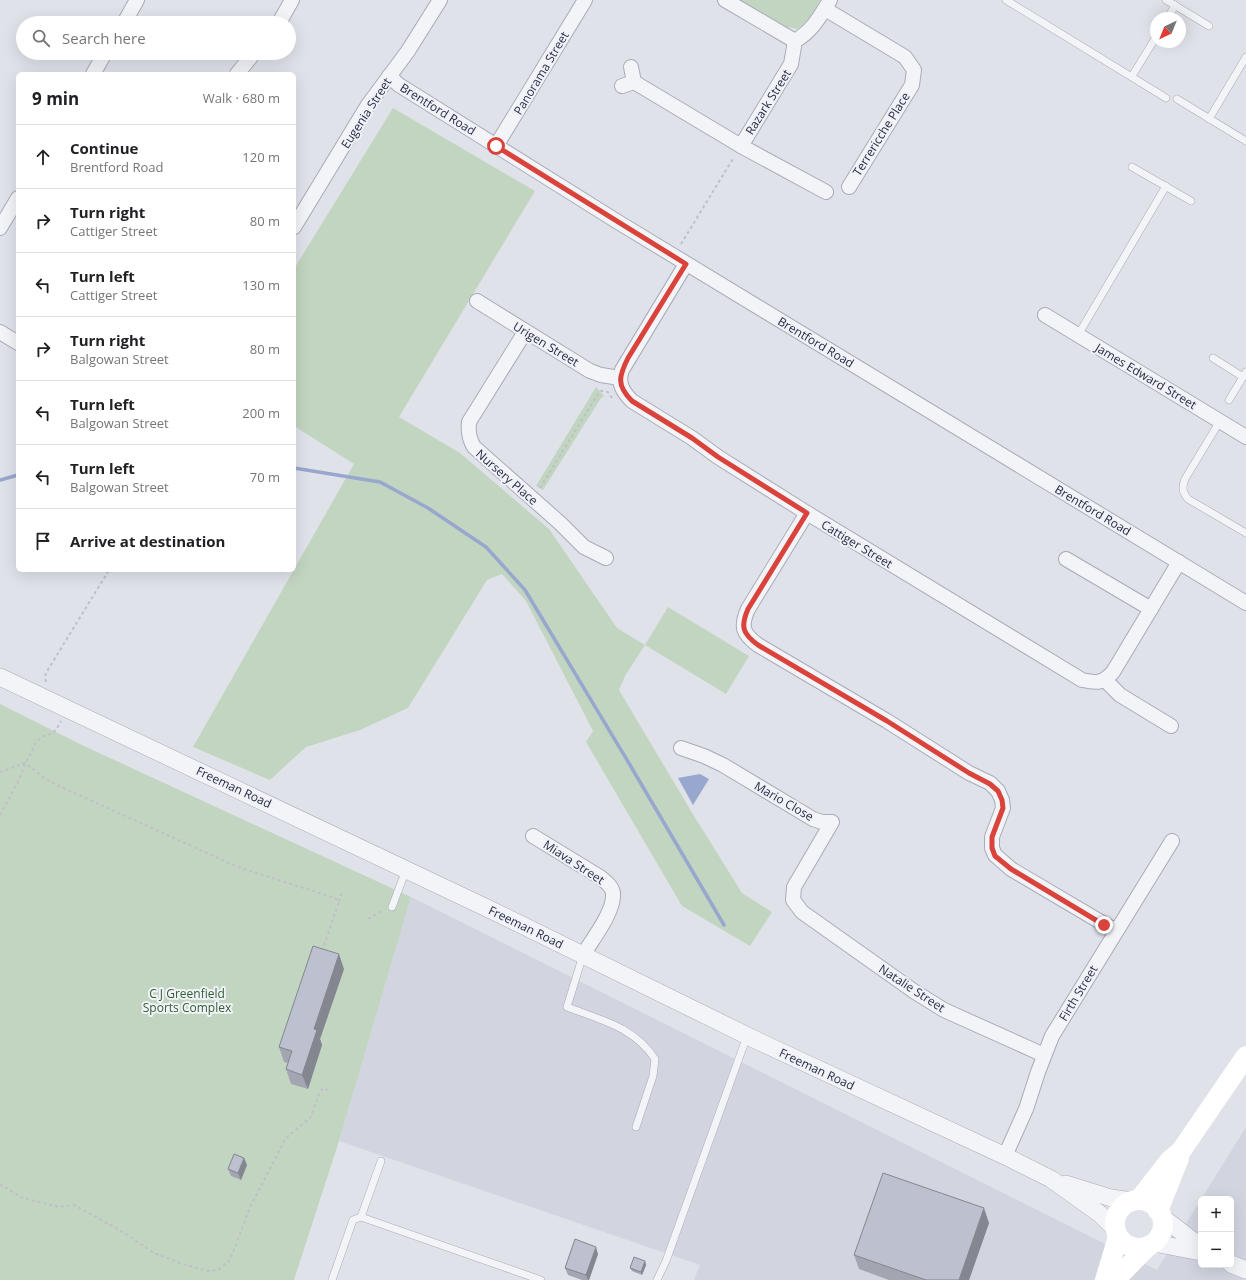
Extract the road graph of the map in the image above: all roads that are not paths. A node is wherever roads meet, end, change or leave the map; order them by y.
1 (137, 0) edge
2 (292, 0) edge
3 (440, 0) edge
4 (586, 0) edge
5 (726, 0) edge
6 (1006, 0) edge
7 (1166, 0) edge
8 (827, 4) edge
9 (1175, 6) junction
10 (1172, 12) edge
11 (128, 16) edge
12 (283, 16) edge
13 (1209, 26) dead end
14 (795, 41) junction
15 (1150, 47) edge
16 (1246, 57) edge
17 (102, 60) edge
18 (248, 60) edge
19 (631, 67) dead end
20 (94, 72) edge
21 (239, 72) edge
22 (389, 76) junction
23 (1132, 76) junction
24 (1166, 98) dead end
25 (1177, 99) dead end
26 (1209, 119) junction
27 (1246, 141) edge
28 (496, 146) junction
29 (741, 146) junction
30 (1132, 167) dead end
31 (1166, 186) junction
32 (849, 187) dead end
33 (826, 192) dead end
34 (16, 201) edge
35 (1191, 201) dead end
36 (296, 224) edge
37 (0, 228) edge
38 (686, 264) junction
39 (476, 301) dead end
40 (1045, 315) dead end
41 (0, 332) edge
42 (524, 332) junction
43 (1078, 335) junction
44 (16, 342) edge
45 (1213, 358) dead end
46 (1245, 374) edge
47 (620, 378) junction
48 (1229, 400) dead end
49 (1220, 421) junction
50 (1246, 437) edge
51 (807, 513) junction
52 (1246, 533) edge
53 (606, 558) dead end
54 (1066, 559) dead end
55 (1179, 562) junction
56 (1246, 603) edge
57 (1151, 609) junction
58 (0, 677) edge
59 (1105, 680) junction
60 (1171, 726) dead end
61 (680, 748) dead end
62 (533, 836) dead end
63 (1172, 841) dead end
64 (406, 870) junction
65 (793, 900) joint
66 (392, 907) road end
67 (1116, 931) junction
68 (583, 955) junction
69 (747, 1036) junction
70 (1044, 1055) junction
71 (1246, 1056) edge
72 (636, 1127) dead end
73 (1181, 1150) junction
74 (1005, 1156) junction
75 (381, 1161) dead end
76 (1051, 1179) junction
77 (1135, 1200) junction
78 (1160, 1214) junction
79 (361, 1217) junction
80 (1117, 1233) junction
81 (1151, 1244) junction
82 (1198, 1245) edge
83 (1198, 1252) edge
84 (1234, 1265) edge
85 (1246, 1270) edge
86 (332, 1280) edge
87 (541, 1280) edge
88 (657, 1280) edge
89 (1105, 1280) edge
90 (1115, 1280) edge

1 - 11 street
2 - 12 street
3 - 22 street, Eugenia Street
4 - 28 street, Panorama Street
5 - 14 street
6 - 23 lane
7 - 9 lane
8 - 14 street
8 - 32 street, Terrericche Place
9 - 10 lane
9 - 13 lane
14 - 29 street, Razark Street
15 - 23 lane
16 - 26 lane
17 - 20 street
18 - 21 street
19 - 29 street
22 - 28 street, Brentford Road
22 - 36 street, Eugenia Street
23 - 24 lane
25 - 26 lane
26 - 27 lane
28 - 38 street, Brentford Road
29 - 33 street
30 - 31 lane
31 - 35 lane
31 - 43 lane
34 - 37 street
38 - 47 street
38 - 55 street, Brentford Road
39 - 42 street, Urigen Street
40 - 43 street, James Edward Street
41 - 44 street
42 - 47 street, Urigen Street
42 - 53 street, Nursery Place
43 - 49 street, James Edward Street
45 - 46 lane
46 - 48 lane
47 - 51 street, Cattiger Street
49 - 50 street, James Edward Street
49 - 52 lane
51 - 59 street, Cattiger Street
51 - 67 street
54 - 57 street
55 - 56 street, Brentford Road
55 - 57 street
57 - 59 street
58 - 64 street, Freeman Road
59 - 60 street
61 - 65 street, Mario Close
62 - 68 street, Miava Street
63 - 67 street, Firth Street
64 - 66 lane
64 - 68 street, Freeman Road
65 - 70 street, Natalie Street
67 - 70 street, Firth Street
68 - 69 street, Freeman Road
68 - 72 lane
69 - 74 street, Freeman Road
69 - 88 lane
70 - 74 street, Firth Street
71 - 73 main road
73 - 77 main road
73 - 78 main road
74 - 76 street, Freeman Road
75 - 79 lane
76 - 77 street, Freeman Road
76 - 80 street, Freeman Road
77 - 78 main road
77 - 80 main road
78 - 81 main road
78 - 82 street
79 - 86 lane
79 - 87 lane
80 - 81 main road
80 - 89 main road
81 - 83 street
81 - 90 main road
84 - 85 street

